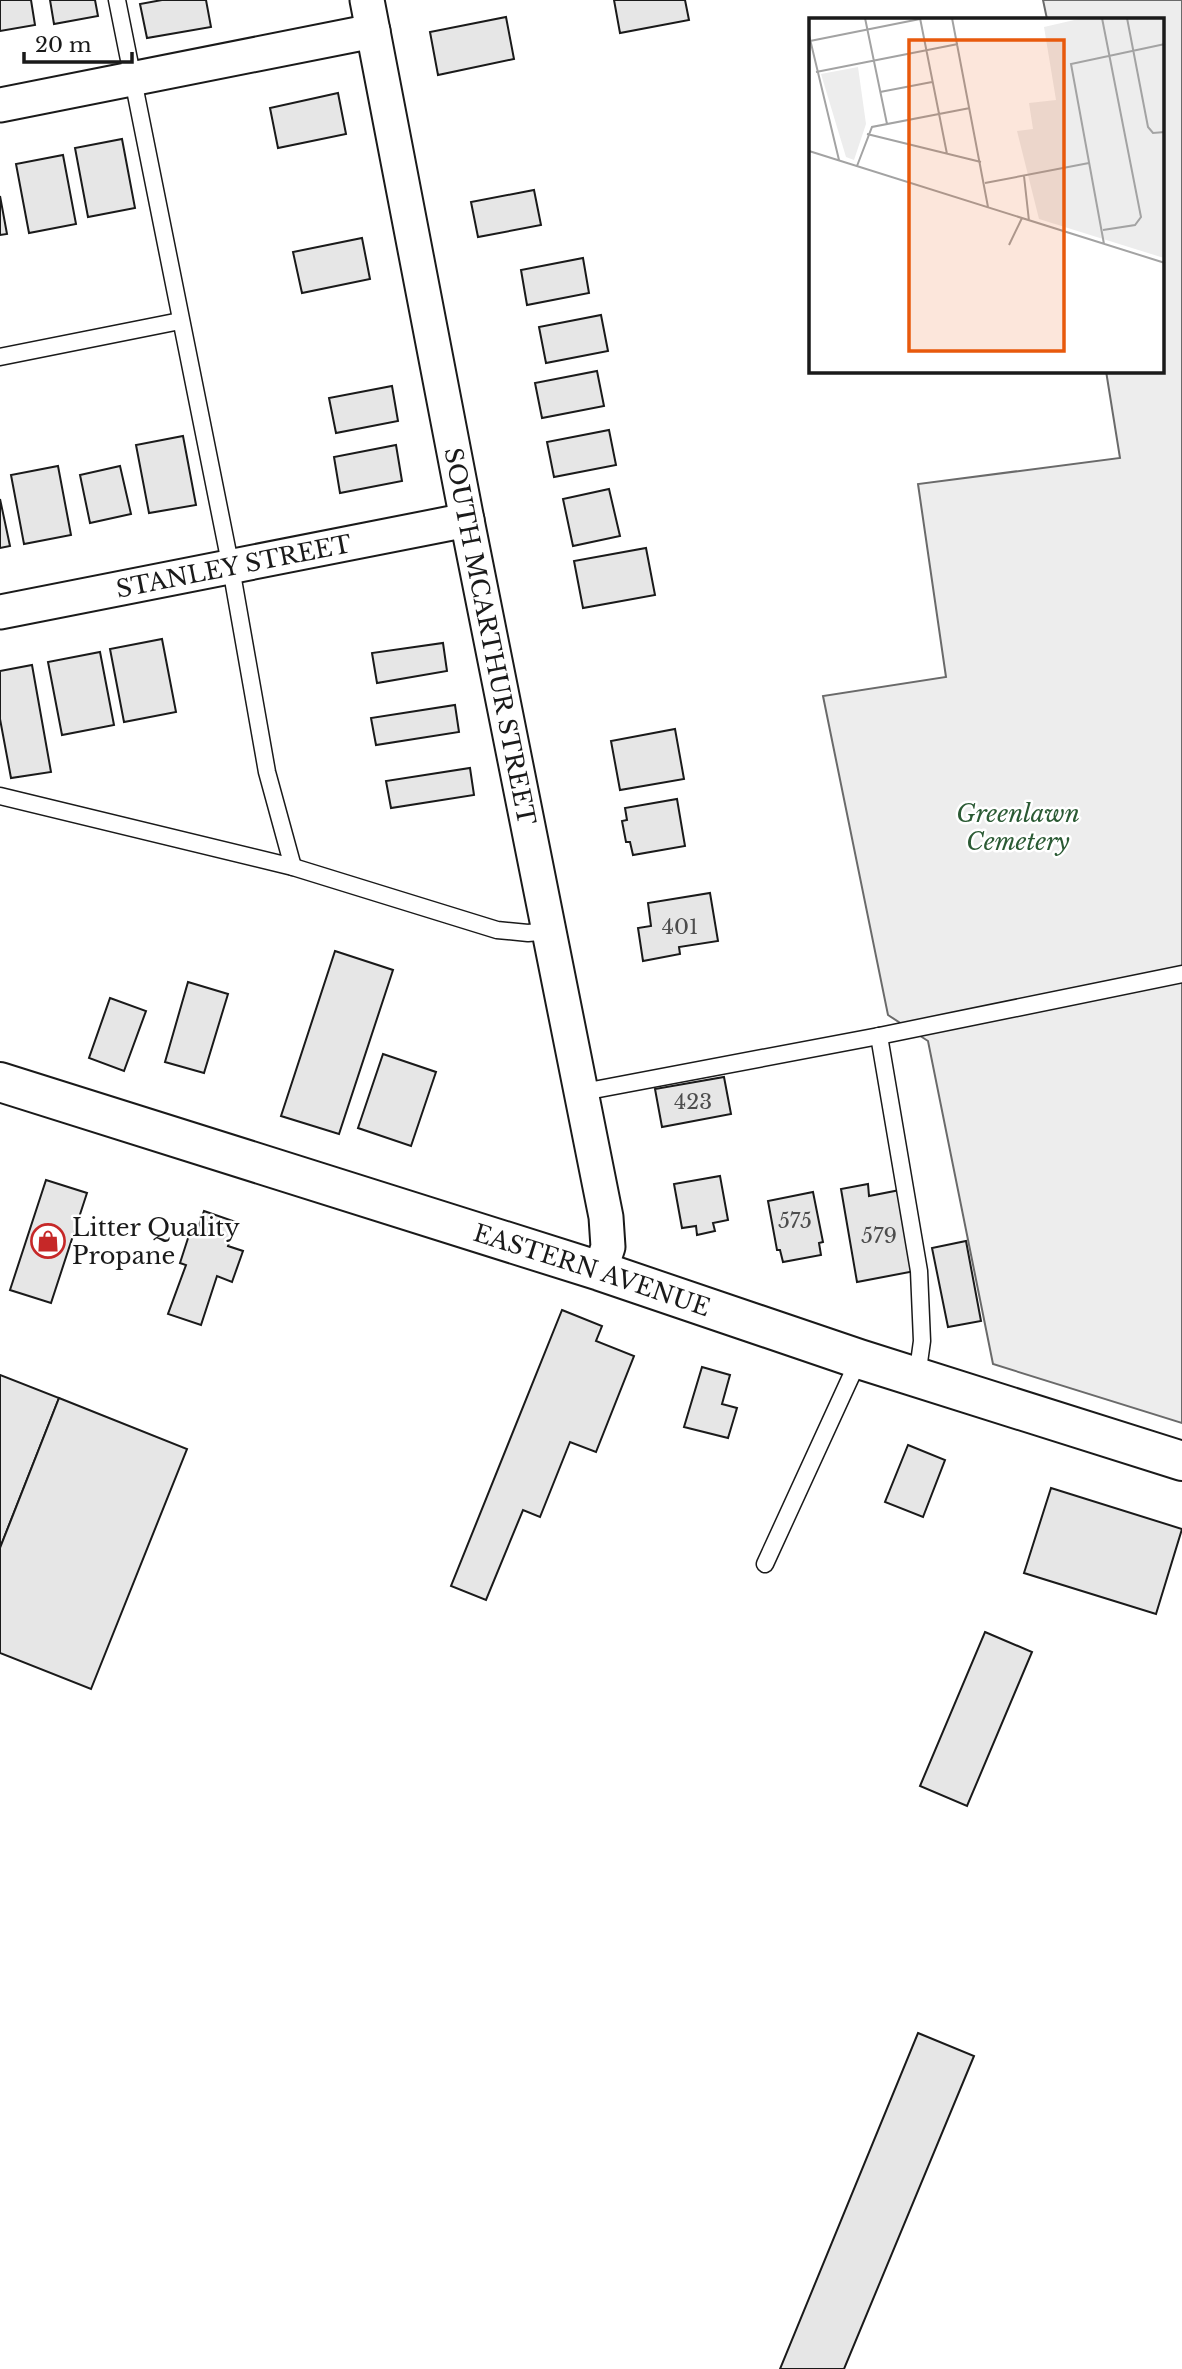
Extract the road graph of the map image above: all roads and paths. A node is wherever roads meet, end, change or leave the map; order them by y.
1 (117, 0) edge
2 (370, 15) edge
3 (133, 78) junction
4 (0, 106) edge
5 (180, 321) junction
6 (0, 357) edge
7 (467, 520) junction
8 (231, 568) junction
9 (0, 612) edge
10 (0, 796) edge
11 (293, 867) junction
12 (550, 930) junction
13 (1182, 974) edge
14 (879, 1036) junction
15 (0, 1082) edge
16 (583, 1092) junction
17 (600, 1271) junction
18 (859, 1359) junction
19 (917, 1377) junction
20 (1182, 1461) edge
21 (765, 1564) dead end

1 - 3 lane
2 - 3 street
2 - 7 street, SOUTH MCARTHUR STREET
3 - 4 street
3 - 5 lane
5 - 6 lane
5 - 8 lane
7 - 8 street, STANLEY STREET
7 - 12 street, SOUTH MCARTHUR STREET
8 - 9 street, STANLEY STREET
8 - 11 lane
10 - 11 lane
11 - 12 lane
12 - 16 street, SOUTH MCARTHUR STREET
13 - 14 lane
14 - 16 lane
14 - 19 lane
15 - 17 main road, EASTERN AVENUE
16 - 17 street, SOUTH MCARTHUR STREET
17 - 18 main road, EASTERN AVENUE
18 - 19 main road, EASTERN AVENUE
18 - 21 lane
19 - 20 main road, EASTERN AVENUE

